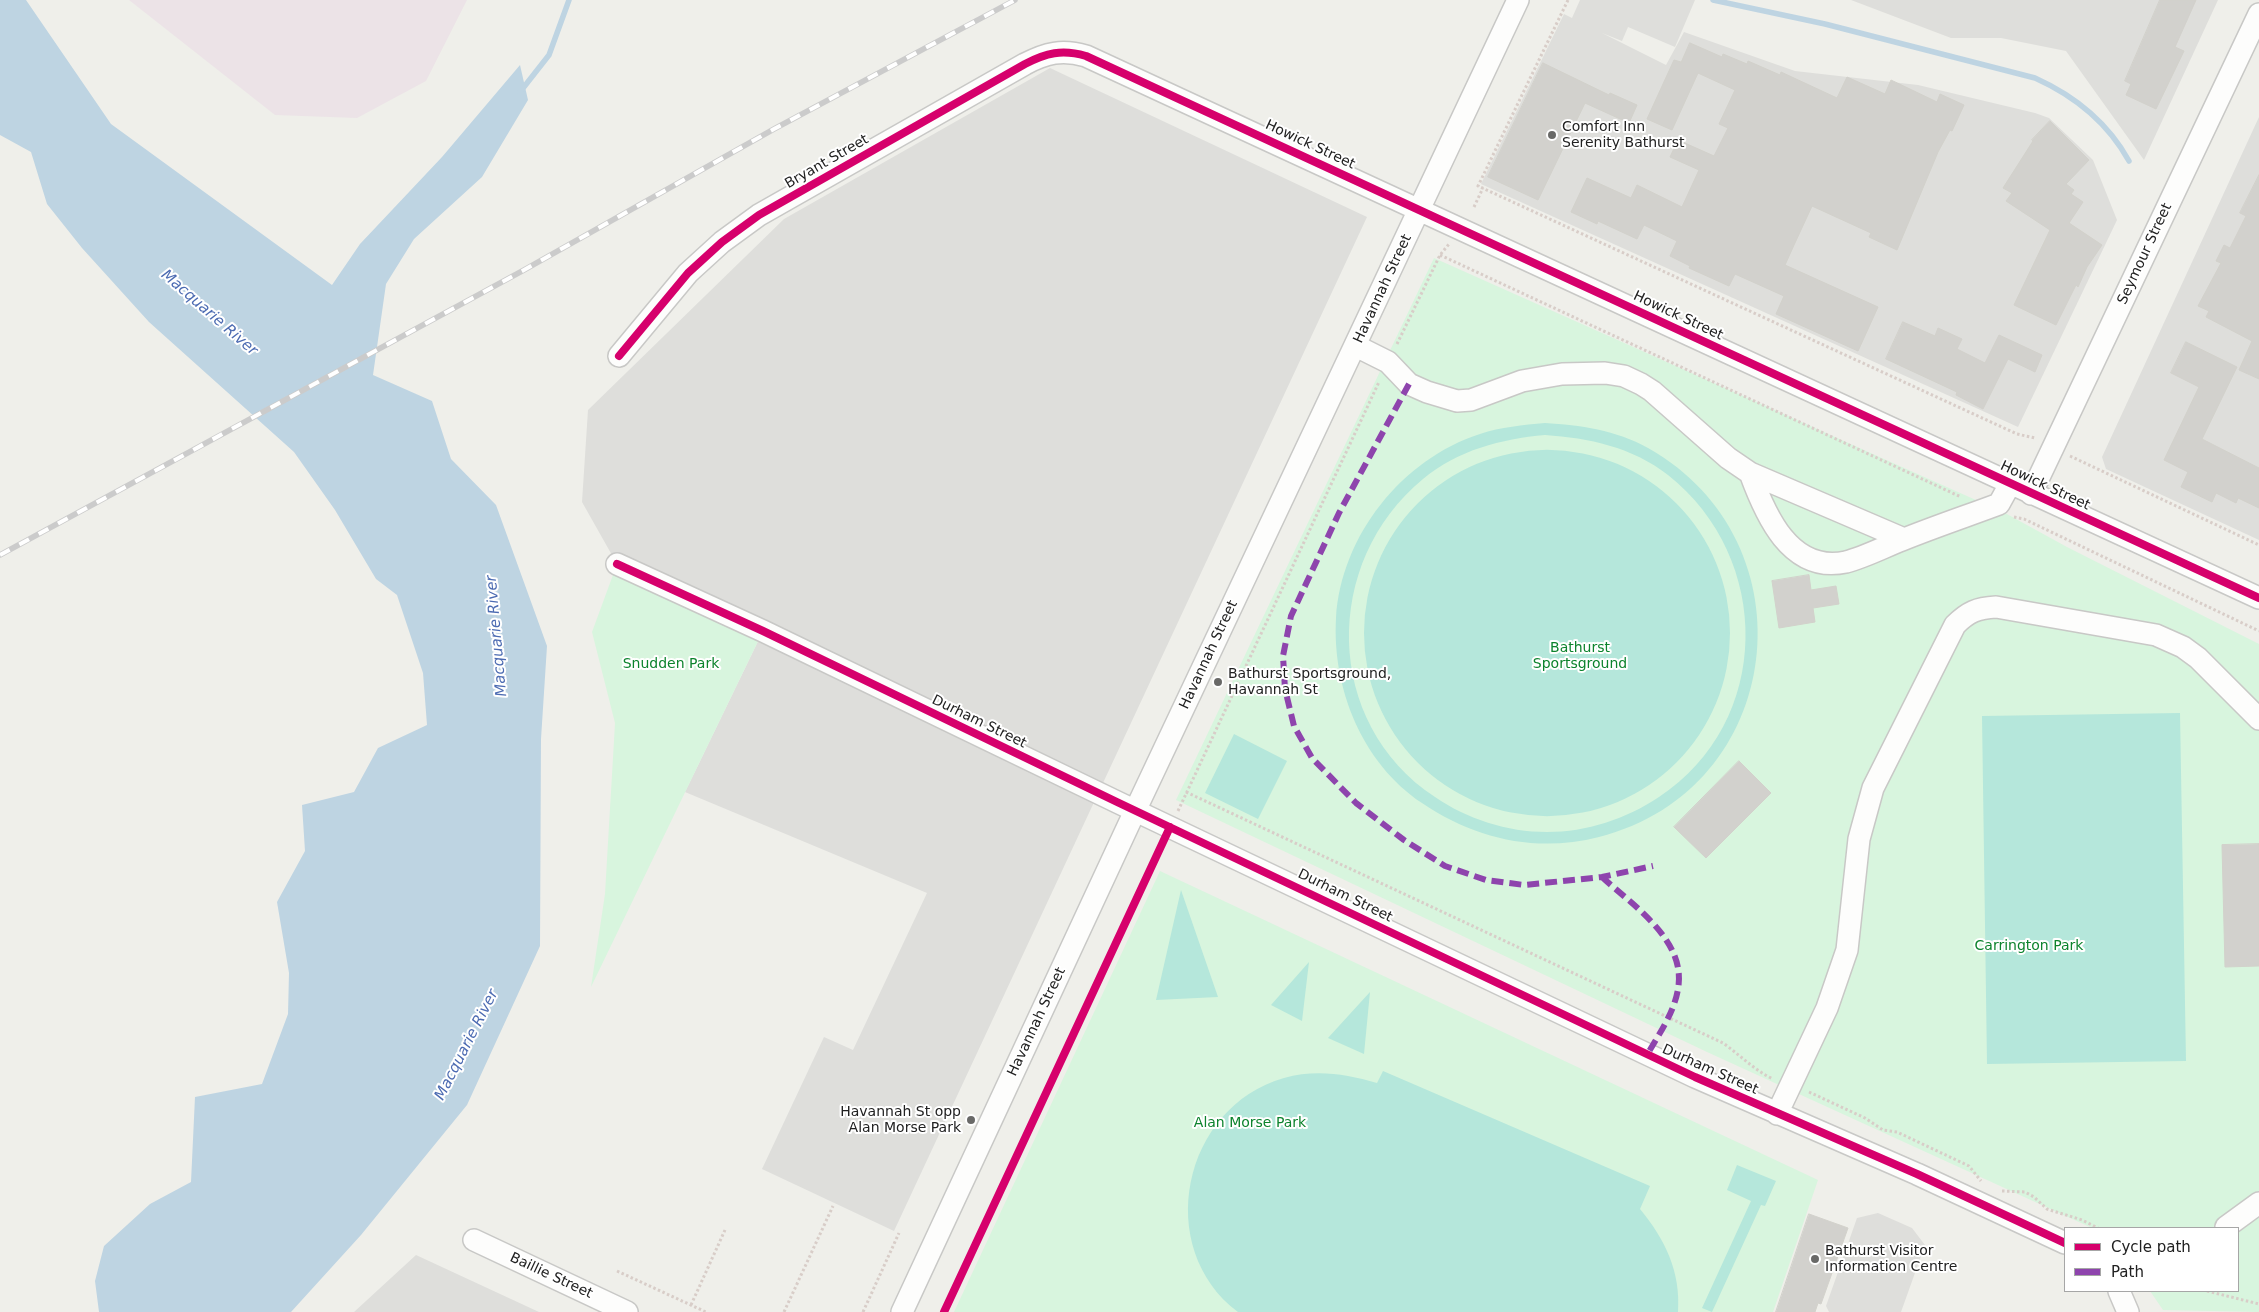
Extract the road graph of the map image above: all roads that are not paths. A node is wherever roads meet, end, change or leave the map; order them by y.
1 (1518, 0) edge
2 (2259, 14) edge
3 (1086, 56) joint
4 (1420, 210) junction
5 (1356, 346) junction
6 (619, 356) dead end
7 (1750, 473) junction
8 (2010, 484) junction
9 (2031, 494) junction
10 (1904, 539) junction
11 (617, 564) dead end
12 (2259, 598) edge
13 (2259, 719) edge
14 (1135, 811) junction
15 (1777, 1114) junction
16 (2259, 1202) edge
17 (2226, 1227) edge
18 (474, 1240) dead end
19 (2064, 1243) edge
20 (2119, 1292) edge
21 (627, 1312) edge
22 (902, 1312) edge
23 (2128, 1312) edge

1 - 4 street, Havannah Street
2 - 9 street, Seymour Street
3 - 4 street, Howick Street
3 - 6 street, Bryant Street
4 - 5 street, Havannah Street
4 - 8 street, Howick Street
5 - 7 street
5 - 14 street, Havannah Street
7 - 10 street
7 - 10 street
8 - 9 street, Howick Street
8 - 10 street
9 - 12 street, Howick Street
11 - 14 street, Durham Street
13 - 15 street
14 - 15 street, Durham Street
14 - 22 street, Havannah Street
15 - 19 street, Durham Street
16 - 17 street
18 - 21 street, Baillie Street
20 - 23 street

